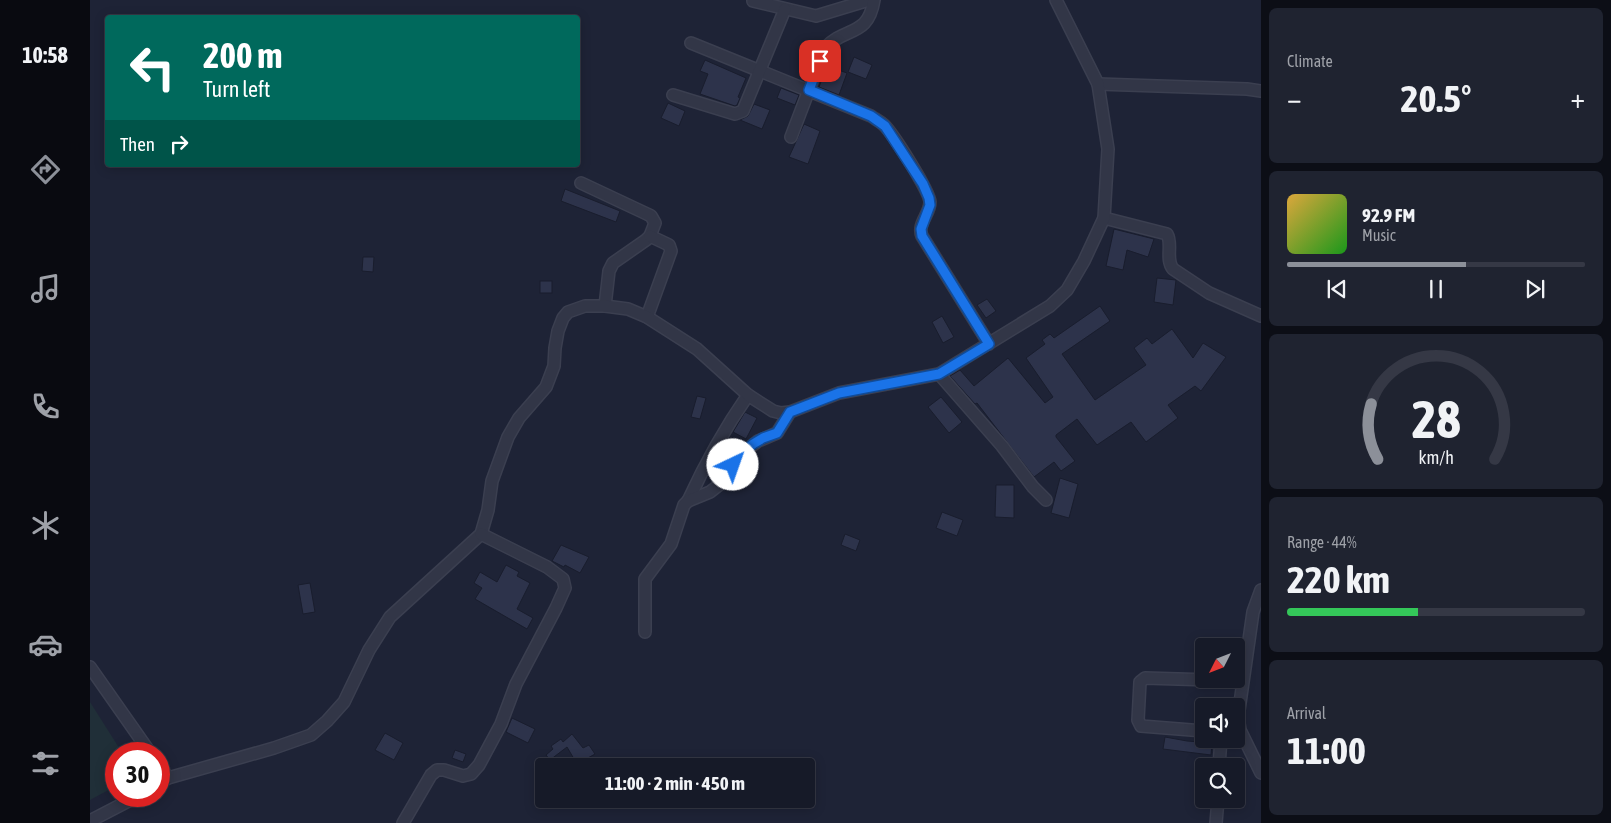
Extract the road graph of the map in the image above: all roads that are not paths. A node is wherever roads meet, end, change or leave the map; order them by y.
1 (869, 0) edge
2 (874, 0) edge
3 (1056, 0) edge
4 (754, 1) dead end
5 (785, 9) junction
6 (691, 43) dead end
7 (759, 70) junction
8 (1098, 84) junction
9 (809, 90) junction
10 (1261, 91) edge
11 (673, 95) dead end
12 (791, 137) dead end
13 (581, 184) dead end
14 (1104, 218) junction
15 (650, 236) junction
16 (605, 306) junction
17 (1261, 316) edge
18 (647, 317) junction
19 (989, 344) junction
20 (939, 374) junction
21 (748, 395) junction
22 (790, 412) junction
23 (1046, 500) dead end
24 (688, 501) junction
25 (481, 534) junction
26 (1261, 590) edge
27 (645, 632) dead end
28 (90, 667) edge
29 (1195, 680) edge
30 (1241, 698) edge
31 (1195, 730) edge
32 (143, 742) edge
33 (1245, 743) edge
34 (1261, 773) edge
35 (170, 779) edge
36 (117, 807) edge
37 (1217, 808) edge
38 (90, 821) edge
39 (403, 823) edge
40 (1216, 823) edge

1 - 5 street
2 - 9 street
3 - 8 street
4 - 5 street
5 - 7 street
6 - 7 street
7 - 9 street
7 - 11 street
8 - 10 street
8 - 14 street
9 - 12 street
9 - 19 street
13 - 15 street
14 - 17 street
14 - 19 street
15 - 16 street
15 - 18 street
16 - 18 street
16 - 25 street
18 - 21 street
19 - 20 street
20 - 22 street
20 - 23 street
21 - 22 street
21 - 24 street
22 - 24 street
24 - 27 street
25 - 35 street
25 - 39 street
26 - 30 street
28 - 32 street
29 - 31 street
33 - 34 street
36 - 38 street
37 - 40 street

